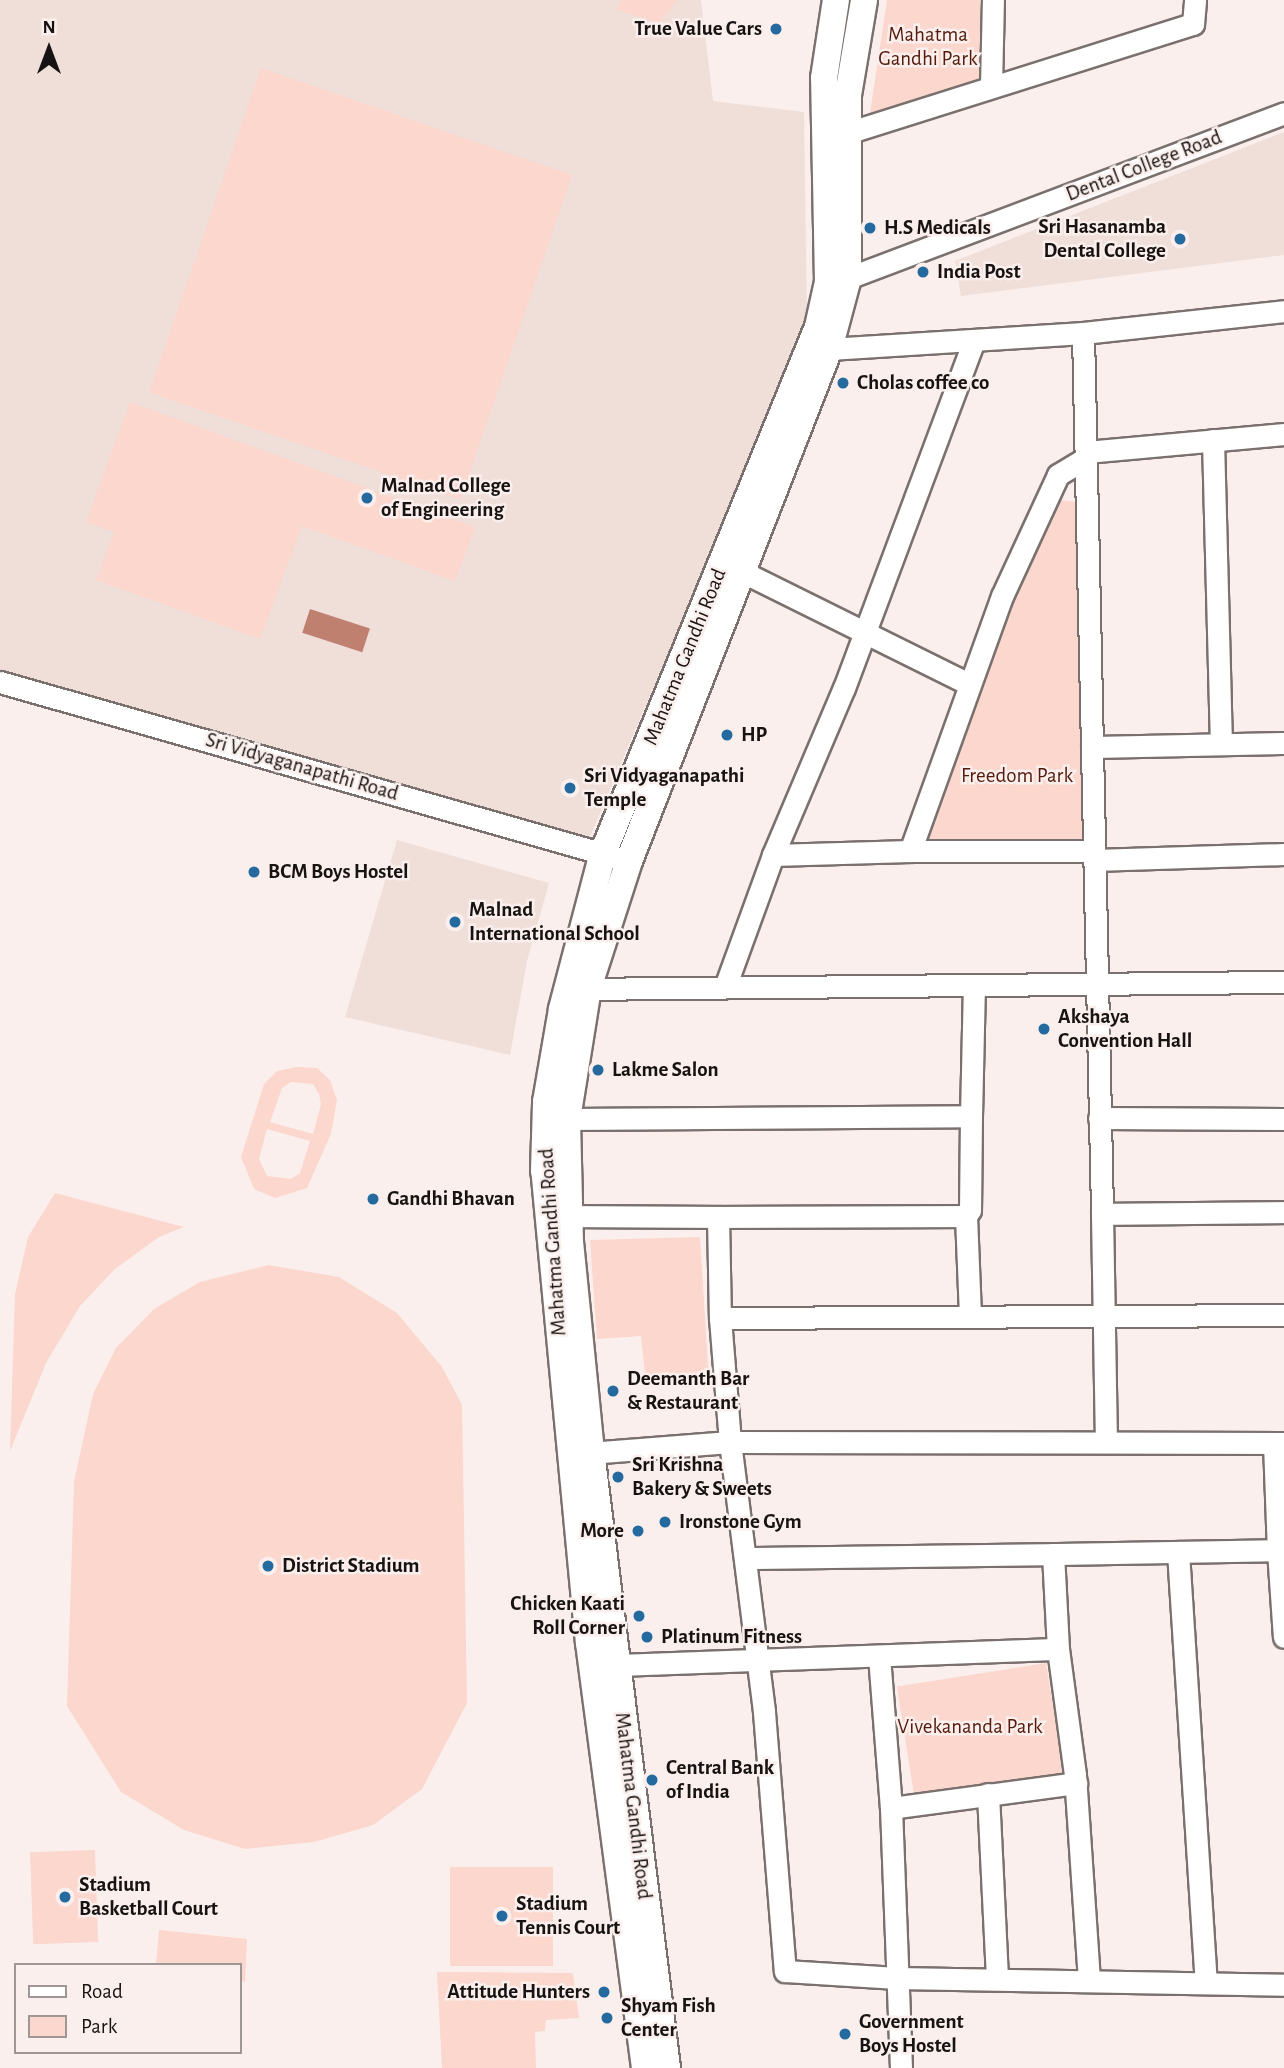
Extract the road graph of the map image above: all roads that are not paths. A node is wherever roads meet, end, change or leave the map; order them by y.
1 (836, 0) edge
2 (864, 0) edge
3 (993, 0) edge
4 (1195, 0) edge
5 (990, 86) junction
6 (1284, 113) edge
7 (846, 133) junction
8 (838, 280) junction
9 (1284, 311) edge
10 (1083, 332) junction
11 (974, 340) junction
12 (829, 349) junction
13 (807, 376) junction
14 (1284, 434) edge
15 (1213, 440) junction
16 (1086, 455) junction
17 (743, 572) junction
18 (864, 632) junction
19 (0, 682) edge
20 (969, 684) junction
21 (1284, 743) edge
22 (1221, 744) junction
23 (1092, 747) junction
24 (911, 851) junction
25 (603, 853) junction
26 (1284, 854) edge
27 (773, 855) junction
28 (1094, 855) junction
29 (629, 861) junction
30 (1284, 982) edge
31 (1099, 985) junction
32 (725, 986) junction
33 (974, 986) junction
34 (578, 989) junction
35 (971, 1116) junction
36 (1100, 1118) junction
37 (567, 1119) junction
38 (1284, 1119) edge
39 (1284, 1212) edge
40 (1102, 1214) junction
41 (569, 1216) junction
42 (966, 1216) junction
43 (718, 1217) junction
44 (1102, 1315) junction
45 (1284, 1315) edge
46 (971, 1317) junction
47 (720, 1318) junction
48 (1106, 1440) junction
49 (730, 1442) junction
50 (1279, 1443) edge
51 (581, 1453) junction
52 (1281, 1550) edge
53 (1178, 1552) junction
54 (1053, 1555) junction
55 (745, 1558) junction
56 (1284, 1637) edge
57 (1058, 1649) junction
58 (880, 1656) junction
59 (758, 1659) junction
60 (615, 1665) junction
61 (1076, 1783) junction
62 (617, 1784) junction
63 (988, 1794) junction
64 (891, 1808) junction
65 (897, 1978) junction
66 (997, 1978) junction
67 (1089, 1980) junction
68 (1206, 1980) junction
69 (1284, 1985) edge
70 (645, 2068) edge
71 (667, 2068) edge
72 (901, 2068) edge

1 - 8 street, Mahatma Gandhi Road
2 - 7 street, Mahatma Gandhi Road
3 - 5 street
4 - 5 street
5 - 7 street
6 - 8 street, Dental College Road
7 - 8 street, Mahatma Gandhi Road
8 - 12 street, Mahatma Gandhi Road
8 - 13 street, Mahatma Gandhi Road
9 - 10 street
10 - 11 street
10 - 16 street
11 - 12 street
11 - 18 street
12 - 13 street, Mahatma Gandhi Road
13 - 17 street, Mahatma Gandhi Road
13 - 25 street, Mahatma Gandhi Road
14 - 15 street
15 - 16 street
15 - 22 street
16 - 20 street
16 - 23 street
17 - 18 street
17 - 29 street, Mahatma Gandhi Road
18 - 20 street
18 - 27 street
19 - 25 street, Sri Vidyaganapathi Road
20 - 24 street
21 - 22 street
22 - 23 street
23 - 28 street
24 - 27 street
24 - 28 street
25 - 29 street, Sri Vidyaganapathi Road
25 - 34 street, Mahatma Gandhi Road
26 - 28 street
27 - 32 street
28 - 31 street
29 - 34 street, Mahatma Gandhi Road
30 - 31 street
31 - 33 street
31 - 36 street
32 - 33 street
32 - 34 street
33 - 35 street
34 - 37 street, Mahatma Gandhi Road
34 - 51 street, Mahatma Gandhi Road
35 - 37 street
35 - 42 street
36 - 38 street
36 - 40 street
37 - 41 street, Mahatma Gandhi Road
39 - 40 street
40 - 44 street
41 - 43 street
41 - 51 street, Mahatma Gandhi Road
42 - 43 street
42 - 46 street
43 - 47 street
44 - 45 street
44 - 46 street
44 - 48 street
46 - 47 street
47 - 49 street
48 - 49 street
48 - 50 street
49 - 51 street
49 - 55 street
50 - 52 street
51 - 60 street, Mahatma Gandhi Road
51 - 62 street, Mahatma Gandhi Road
52 - 53 street
52 - 56 street
53 - 54 street
53 - 68 street
54 - 55 street
54 - 57 street
55 - 59 street
57 - 58 street
57 - 61 street
58 - 59 street
58 - 64 street
59 - 60 street
59 - 65 street
60 - 62 street, Mahatma Gandhi Road
61 - 63 street
61 - 67 street
62 - 70 street, Mahatma Gandhi Road
62 - 71 street, Mahatma Gandhi Road
63 - 64 street
63 - 66 street
64 - 65 street
65 - 66 street
65 - 72 street
66 - 67 street
67 - 68 street
68 - 69 street

